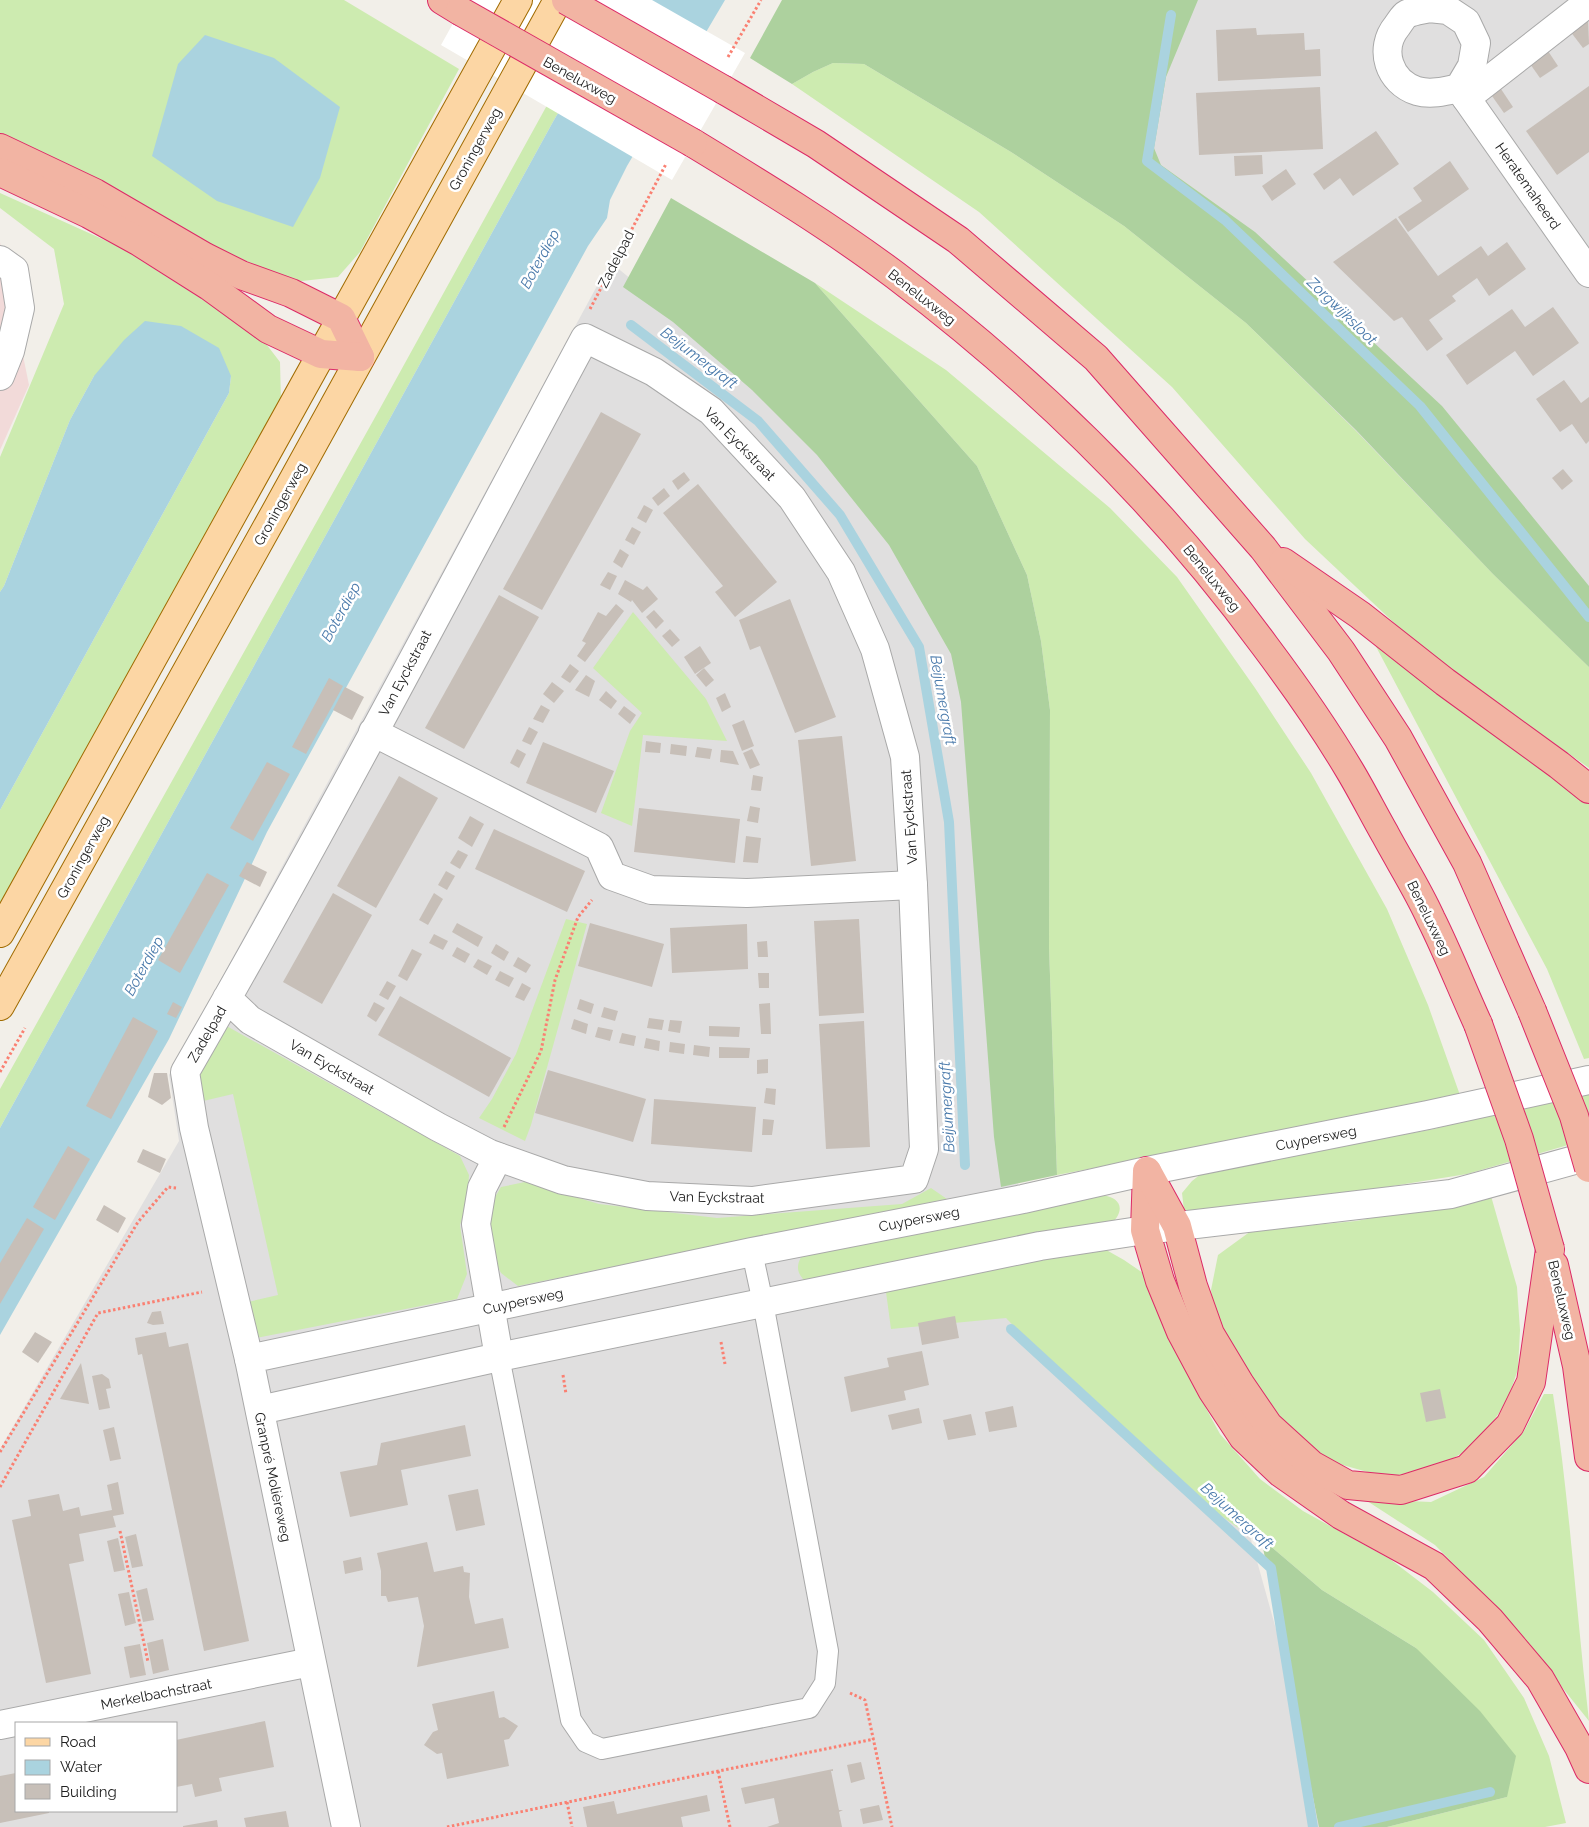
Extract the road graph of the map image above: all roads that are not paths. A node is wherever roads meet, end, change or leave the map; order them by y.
1 (518, 0) edge
2 (558, 0) edge
3 (566, 0) edge
4 (1589, 2) edge
5 (451, 5) edge
6 (0, 148) edge
7 (0, 172) edge
8 (7, 265) edge
9 (1589, 273) edge
10 (342, 318) junction
11 (321, 354) junction
12 (360, 357) junction
13 (0, 376) edge
14 (1263, 548) junction
15 (373, 732) junction
16 (1589, 789) edge
17 (913, 885) junction
18 (0, 933) edge
19 (227, 998) junction
20 (0, 1006) edge
21 (1589, 1080) edge
22 (194, 1128) joint
23 (494, 1156) junction
24 (1589, 1156) edge
25 (1589, 1168) edge
26 (1147, 1171) junction
27 (1177, 1226) junction
28 (1145, 1230) junction
29 (1550, 1249) junction
30 (752, 1252) junction
31 (763, 1303) junction
32 (490, 1308) junction
33 (500, 1357) junction
34 (249, 1359) junction
35 (260, 1410) junction
36 (1589, 1457) edge
37 (311, 1662) junction
38 (0, 1725) edge
39 (1589, 1769) edge
40 (346, 1827) edge

1 - 10 main road
2 - 12 main road, Groningerweg
3 - 14 highway, bridge
4 - 9 street, Heratemaheerd
5 - 29 highway, Beneluxweg, bridge
6 - 10 highway
7 - 11 highway
8 - 13 street
10 - 11 main road
10 - 12 highway
11 - 12 highway
11 - 18 main road
12 - 20 main road, Groningerweg
14 - 16 highway
14 - 25 highway, bridge
15 - 17 street, Van Eyckstraat
15 - 17 street, Van Eyckstraat
15 - 19 street, Van Eyckstraat
17 - 23 street, Van Eyckstraat
19 - 22 street, Zadelpad
19 - 23 street, Van Eyckstraat
21 - 26 street, Cuypersweg
22 - 34 street, Granpré Molièreweg
23 - 32 street
24 - 27 street
26 - 27 highway
26 - 28 highway
26 - 30 street, Cuypersweg
27 - 28 street
27 - 29 highway
28 - 31 street
28 - 39 highway
29 - 36 highway, Beneluxweg
30 - 31 lane
30 - 32 street, Cuypersweg
31 - 33 street
31 - 33 lane
32 - 33 street
32 - 34 street, Cuypersweg
33 - 35 street
34 - 35 street, Granpré Molièreweg
35 - 37 street, Granpré Molièreweg
37 - 38 street, Merkelbachstraat
37 - 40 street, Granpré Molièreweg

